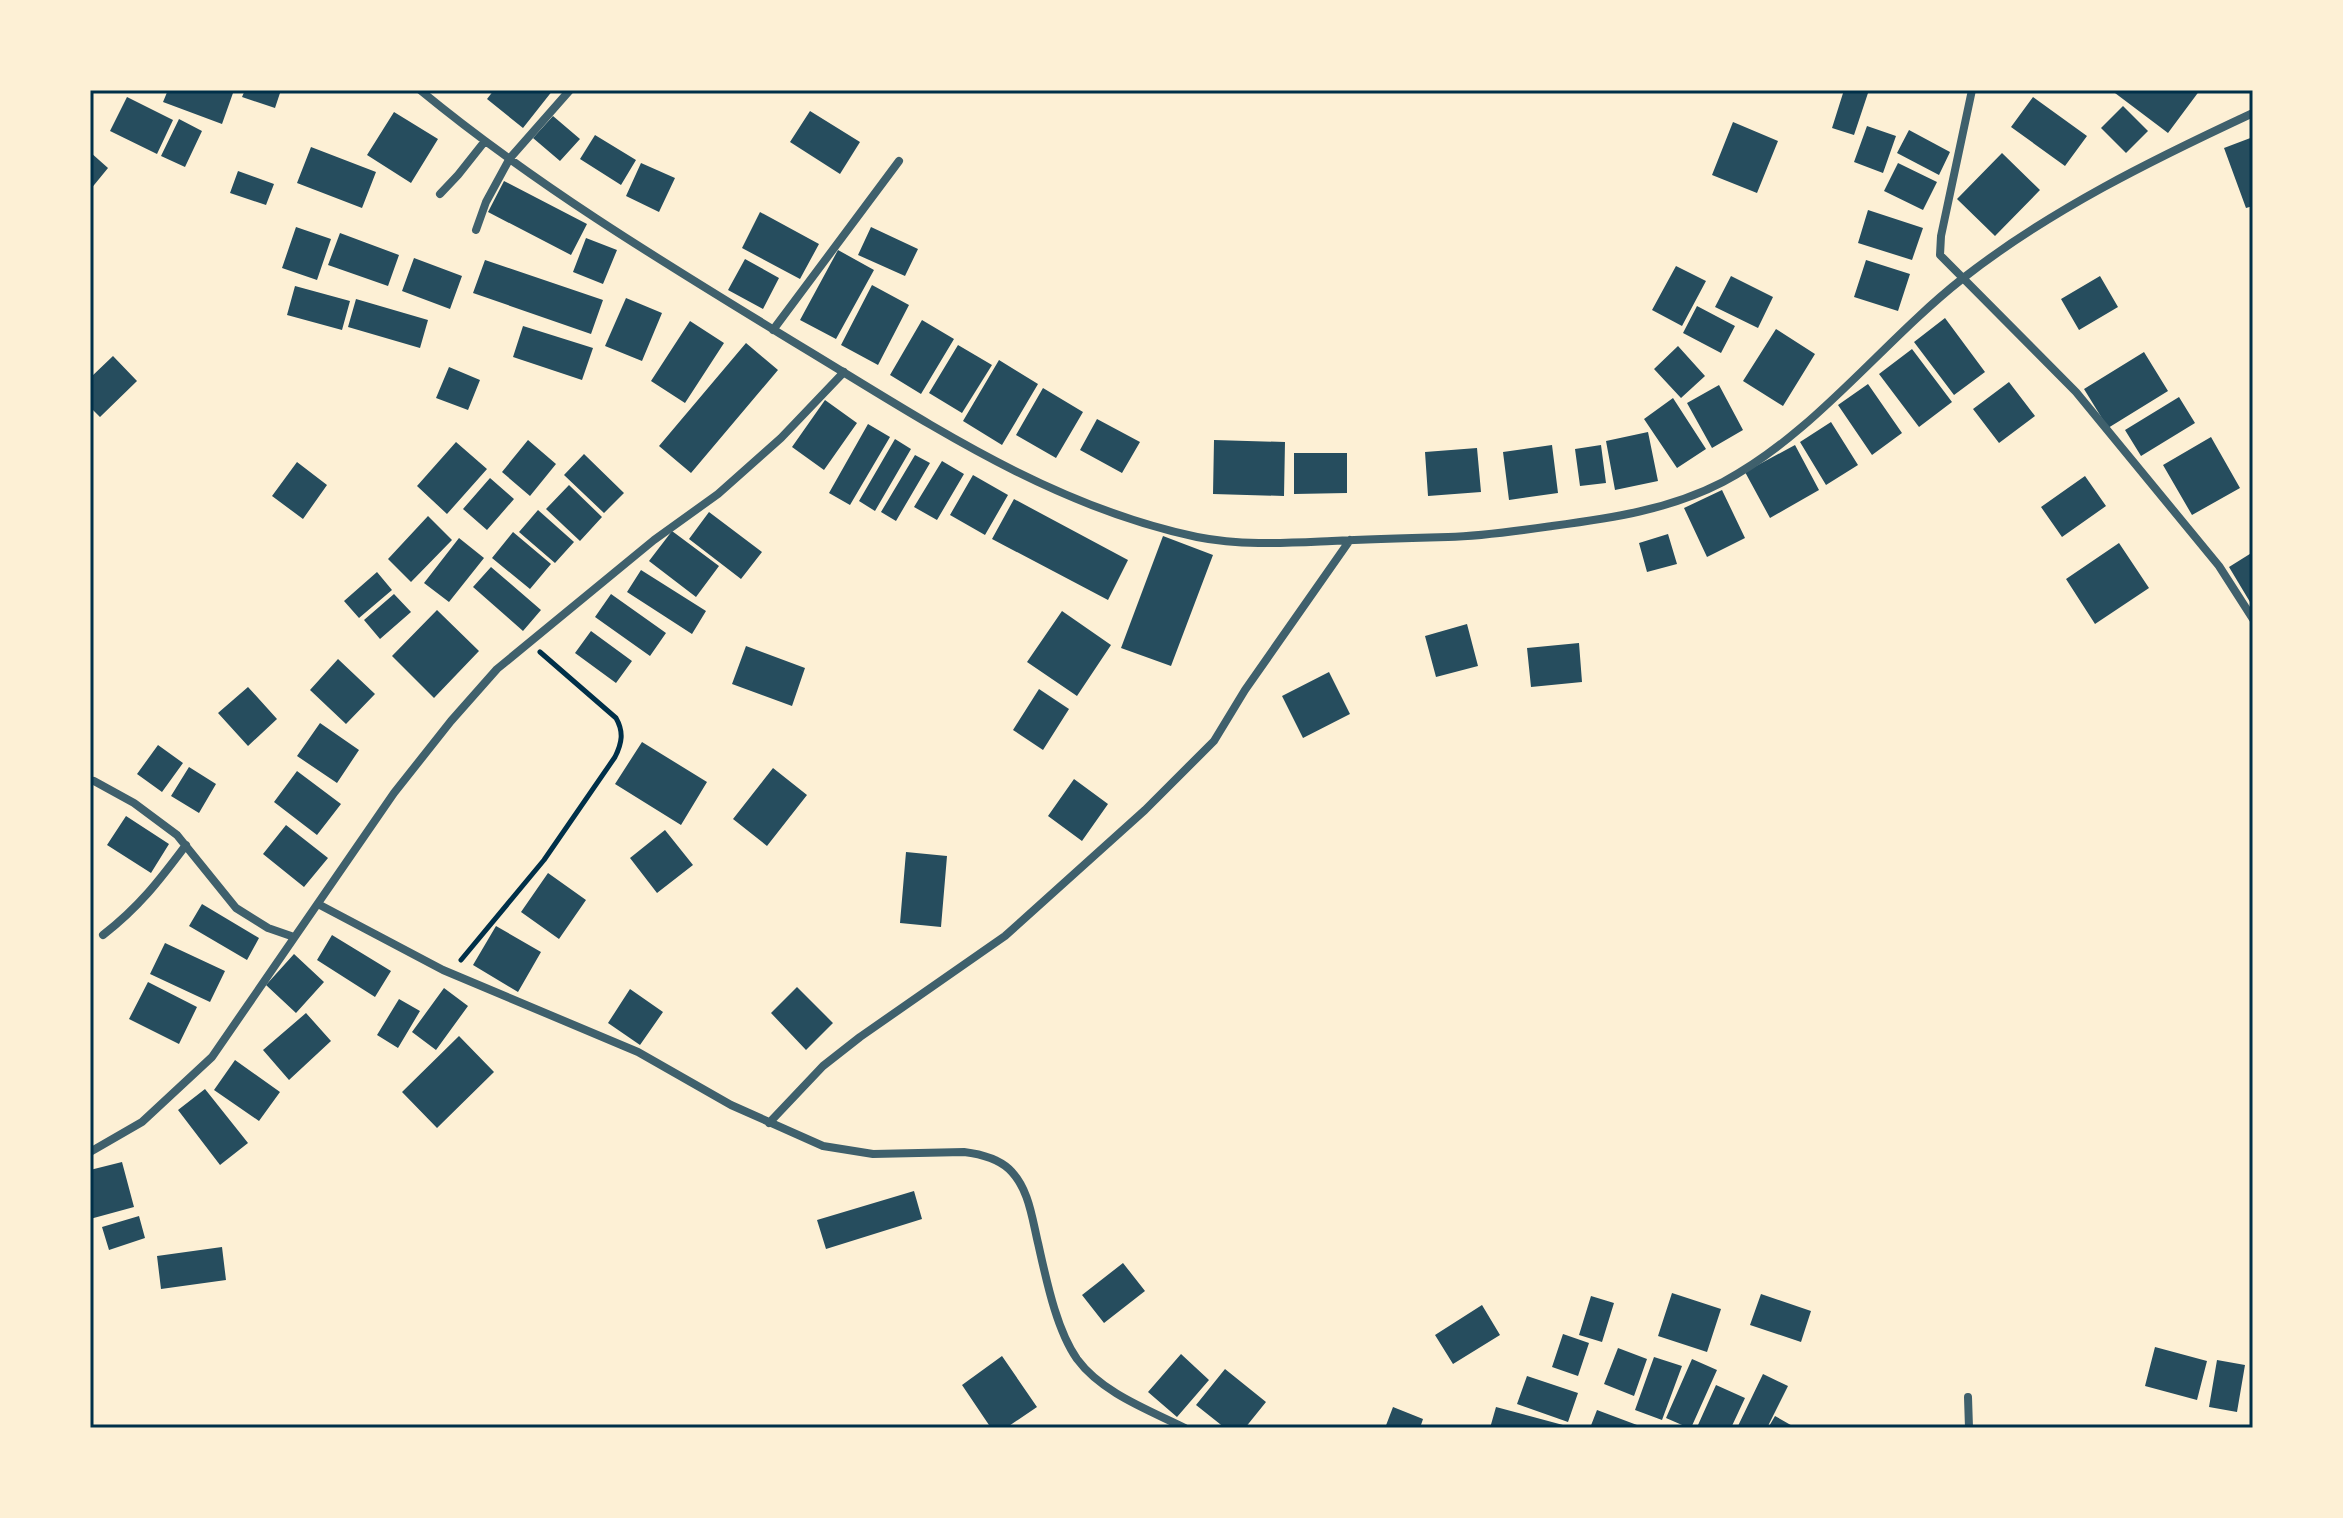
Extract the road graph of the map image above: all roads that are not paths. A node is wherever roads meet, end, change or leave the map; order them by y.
1 (420, 90) edge
2 (570, 90) edge
3 (1972, 90) edge
4 (2253, 113) edge
5 (485, 141) junction
6 (510, 158) junction
7 (899, 161) dead end
8 (440, 194) dead end
9 (476, 230) dead end
10 (1963, 278) junction
11 (773, 330) junction
12 (844, 372) junction
13 (1350, 540) junction
14 (2253, 619) edge
15 (94, 781) dead end
16 (186, 845) junction
17 (318, 904) junction
18 (103, 935) dead end
19 (294, 937) junction
20 (769, 1123) junction
21 (90, 1152) edge
22 (1968, 1397) dead end
23 (1185, 1428) edge
24 (1969, 1428) edge

1 - 5 street
2 - 6 street
3 - 10 street
4 - 10 street
5 - 6 street
5 - 8 street
6 - 9 street
6 - 11 street
7 - 11 street
10 - 13 street
10 - 14 street
11 - 12 street
12 - 13 street
12 - 17 street
13 - 20 street
15 - 16 street
16 - 18 street
16 - 19 street
17 - 19 street
17 - 20 street
19 - 21 street
20 - 23 street
22 - 24 street

